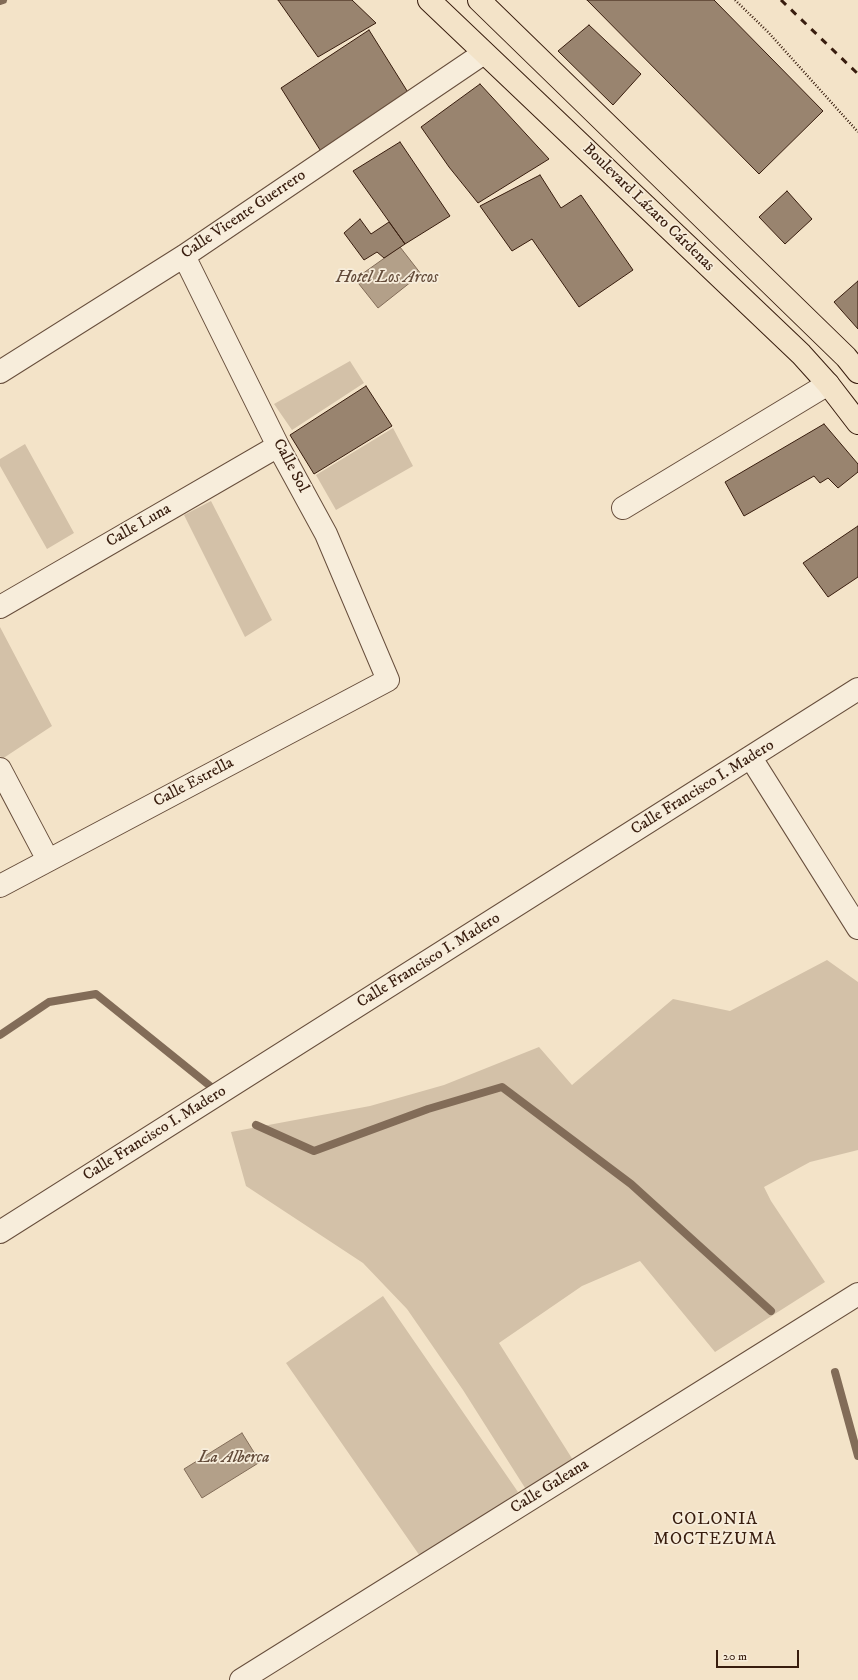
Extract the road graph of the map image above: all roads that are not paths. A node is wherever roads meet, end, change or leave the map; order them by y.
1 (430, 0) edge
2 (479, 0) edge
3 (484, 52) junction
4 (184, 256) junction
5 (0, 372) edge
6 (858, 372) edge
7 (828, 384) junction
8 (858, 423) edge
9 (278, 446) junction
10 (623, 508) dead end
11 (0, 607) edge
12 (388, 680) joint
13 (858, 689) edge
14 (751, 758) junction
15 (0, 769) edge
16 (48, 860) junction
17 (0, 886) edge
18 (858, 928) edge
19 (0, 1232) edge
20 (858, 1294) edge
21 (241, 1680) edge

1 - 3 main road, Boulevard Lázaro Cárdenas
2 - 6 main road, Boulevard Lázaro Cárdenas
3 - 4 street, Calle Vicente Guerrero
3 - 7 main road, Boulevard Lázaro Cárdenas
4 - 5 street, Calle Vicente Guerrero
4 - 9 street, Calle Sol
7 - 8 main road, Boulevard Lázaro Cárdenas
7 - 10 street
9 - 11 street, Calle Luna
9 - 12 street, Calle Sol
12 - 16 street, Calle Estrella
13 - 14 street, Calle Francisco I. Madero
14 - 18 street
14 - 19 street, Calle Francisco I. Madero
15 - 16 street
16 - 17 street, Calle Estrella
20 - 21 street, Calle Galeana

